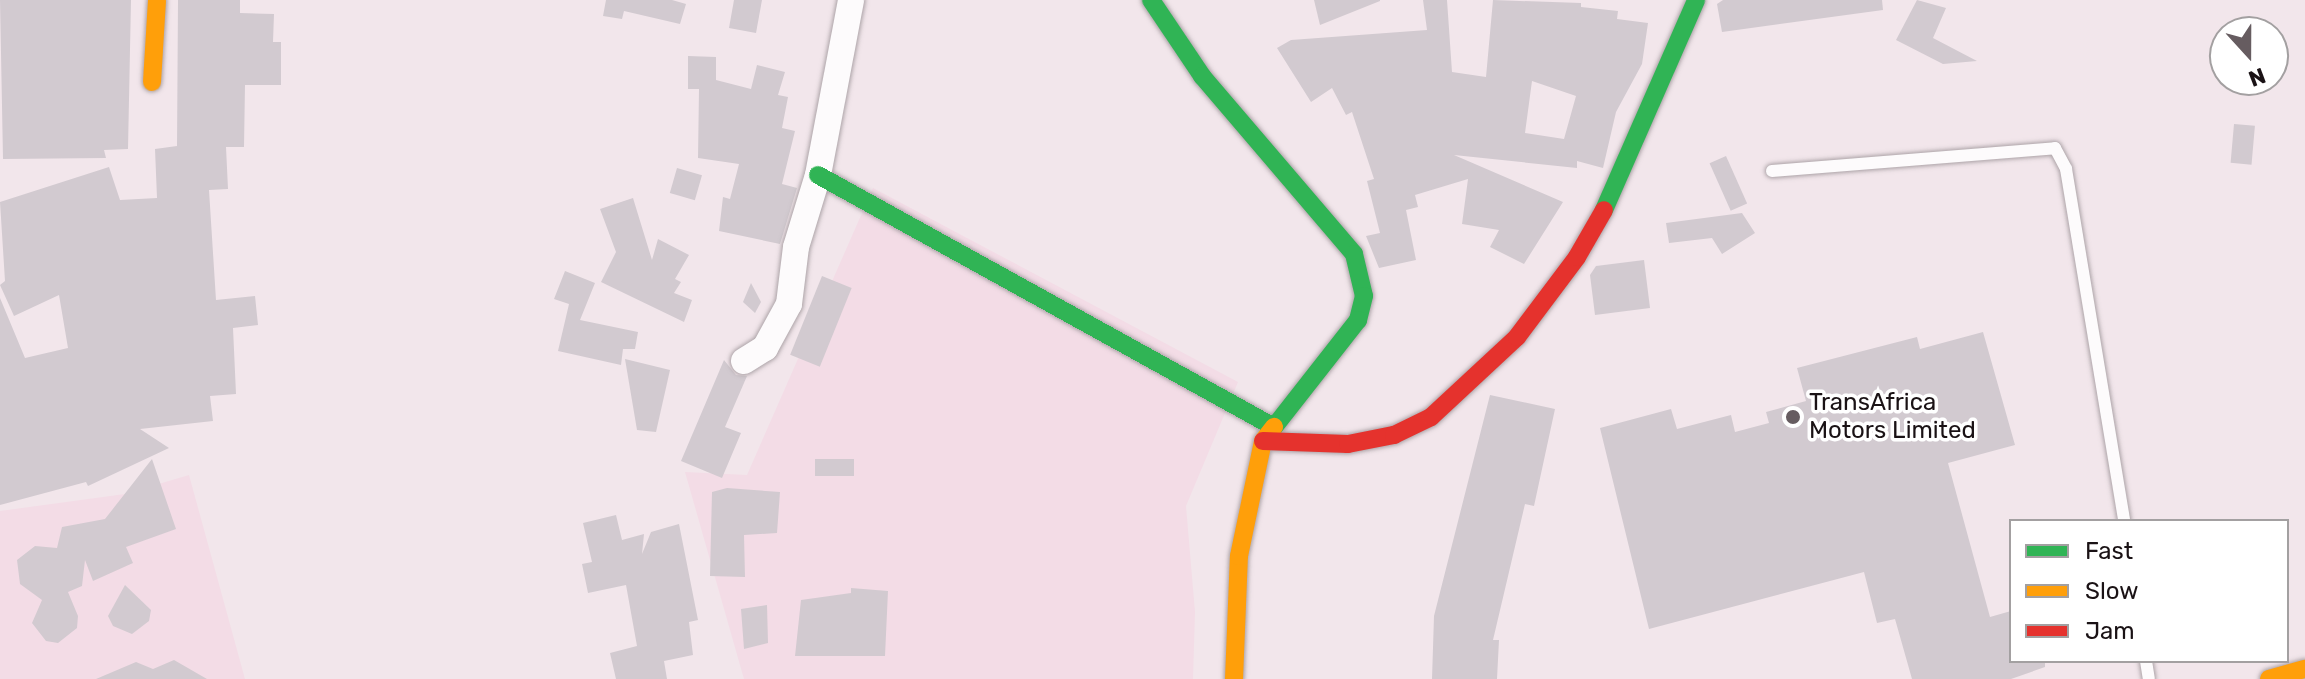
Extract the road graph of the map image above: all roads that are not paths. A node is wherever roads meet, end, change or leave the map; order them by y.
1 (157, 0) edge
2 (851, 0) edge
3 (1151, 0) edge
4 (1696, 0) edge
5 (152, 82) dead end
6 (1772, 171) dead end
7 (818, 175) junction
8 (744, 361) dead end
9 (1269, 434) junction
10 (2124, 519) edge
11 (2305, 669) edge
12 (1234, 679) edge
13 (2269, 679) edge

1 - 5 street
2 - 7 street
3 - 9 street
4 - 9 street
6 - 10 lane
7 - 8 street
7 - 9 street
9 - 12 street
11 - 13 street

